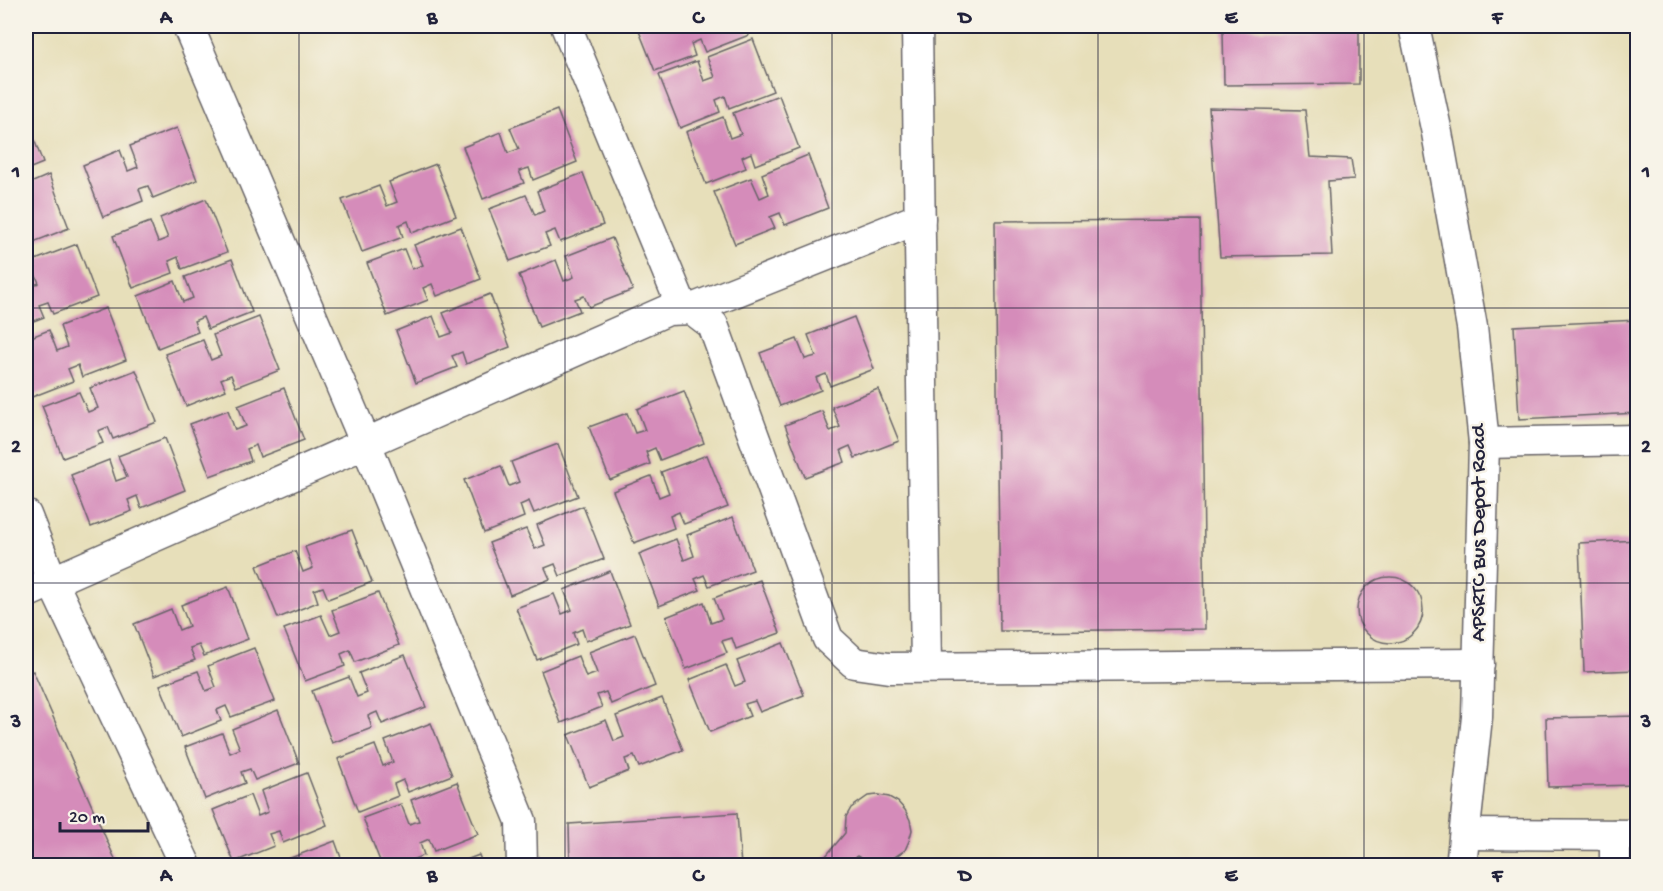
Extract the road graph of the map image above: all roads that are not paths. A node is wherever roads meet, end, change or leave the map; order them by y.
1 (188, 26) edge
2 (566, 26) edge
3 (917, 26) edge
4 (1416, 27) edge
5 (920, 218) junction
6 (688, 309) junction
7 (1638, 440) edge
8 (1484, 443) junction
9 (366, 444) junction
10 (26, 515) edge
11 (52, 581) junction
12 (26, 593) edge
13 (1479, 664) junction
14 (926, 668) junction
15 (1465, 834) junction
16 (1626, 835) edge
17 (186, 866) edge
18 (522, 866) edge
19 (1461, 866) edge
20 (1615, 866) edge

1 - 9 street
2 - 6 street
3 - 5 street
4 - 8 street, APSRTC Bus Depot Road
5 - 6 street
5 - 14 street
6 - 9 street
6 - 14 street
7 - 8 street
8 - 13 street, APSRTC Bus Depot Road
9 - 11 street
9 - 18 street
10 - 11 street
11 - 12 street
11 - 17 street
13 - 14 street
13 - 15 street, APSRTC Bus Depot Road
15 - 16 street
15 - 19 street, APSRTC Bus Depot Road
16 - 20 street

